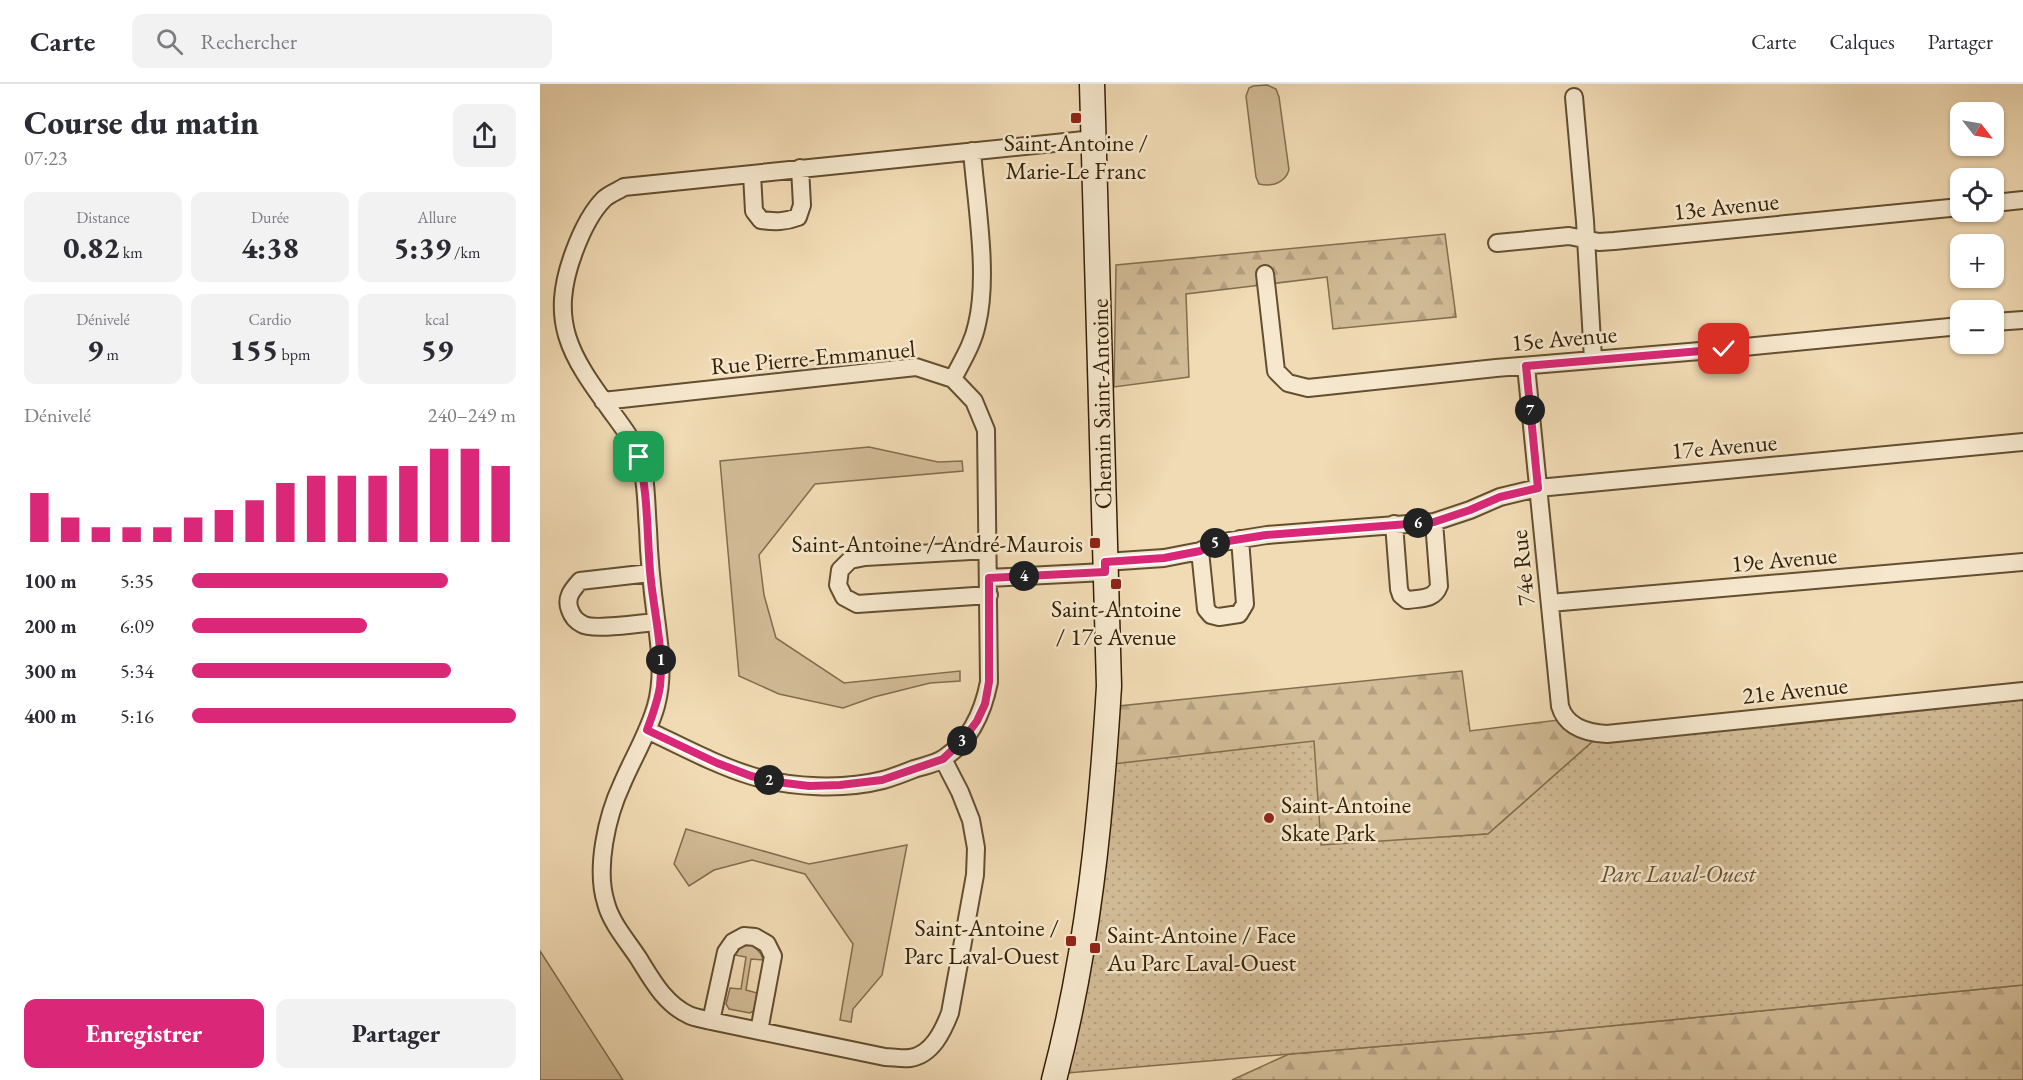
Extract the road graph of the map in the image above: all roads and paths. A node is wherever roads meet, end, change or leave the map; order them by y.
1 (1092, 84) edge
2 (1574, 96) dead end
3 (1094, 139) junction
4 (972, 151) junction
5 (800, 168) junction
6 (752, 174) junction
7 (2023, 200) edge
8 (2004, 202) edge
9 (1950, 208) edge
10 (1587, 240) junction
11 (1497, 243) dead end
12 (1265, 273) dead end
13 (2023, 320) edge
14 (2004, 321) edge
15 (1950, 327) edge
16 (1593, 359) junction
17 (1526, 366) junction
18 (953, 379) junction
19 (603, 401) junction
20 (2023, 442) edge
21 (1538, 488) junction
22 (1434, 522) junction
23 (1394, 524) junction
24 (1240, 539) junction
25 (988, 550) junction
26 (1200, 551) junction
27 (2023, 562) edge
28 (1105, 567) junction
29 (650, 573) junction
30 (989, 586) junction
31 (1550, 603) junction
32 (656, 622) junction
33 (2023, 690) edge
34 (1574, 725) joint
35 (647, 730) junction
36 (943, 759) junction
37 (711, 1021) junction
38 (759, 1031) junction
39 (1054, 1080) edge

1 - 3 street, Chemin Saint-Antoine
2 - 10 street
3 - 4 street
3 - 28 street, Chemin Saint-Antoine
4 - 5 street
4 - 18 street
5 - 6 street
5 - 6 street
6 - 19 street
7 - 8 street
9 - 10 street, 13e Avenue
10 - 11 street, 13e Avenue
10 - 16 street
12 - 17 street, 15e Avenue
13 - 14 street
15 - 16 street, 15e Avenue
16 - 17 street, 15e Avenue
17 - 21 street, 74e Rue
18 - 19 street, Rue Pierre-Emmanuel
18 - 25 street, Rue Pierre-Emmanuel
19 - 29 street
20 - 21 street, 17e Avenue
21 - 22 street, 17e Avenue
21 - 31 street, 74e Rue
22 - 23 street, 17e Avenue
22 - 23 street
23 - 24 street, 17e Avenue
24 - 26 street, 17e Avenue
24 - 26 street
25 - 30 street, Rue Pierre-Emmanuel
25 - 30 street
26 - 28 street, 17e Avenue
27 - 31 street, 19e Avenue
28 - 30 street, 17e Avenue
28 - 39 street, Chemin Saint-Antoine
29 - 32 street
29 - 32 street
30 - 36 street, Rue Pierre-Emmanuel
31 - 34 street, 74e Rue
32 - 35 street
33 - 34 street, 21e Avenue
35 - 36 street, Rue Pierre-Emmanuel
35 - 37 street
36 - 38 street
37 - 38 street
37 - 38 street

